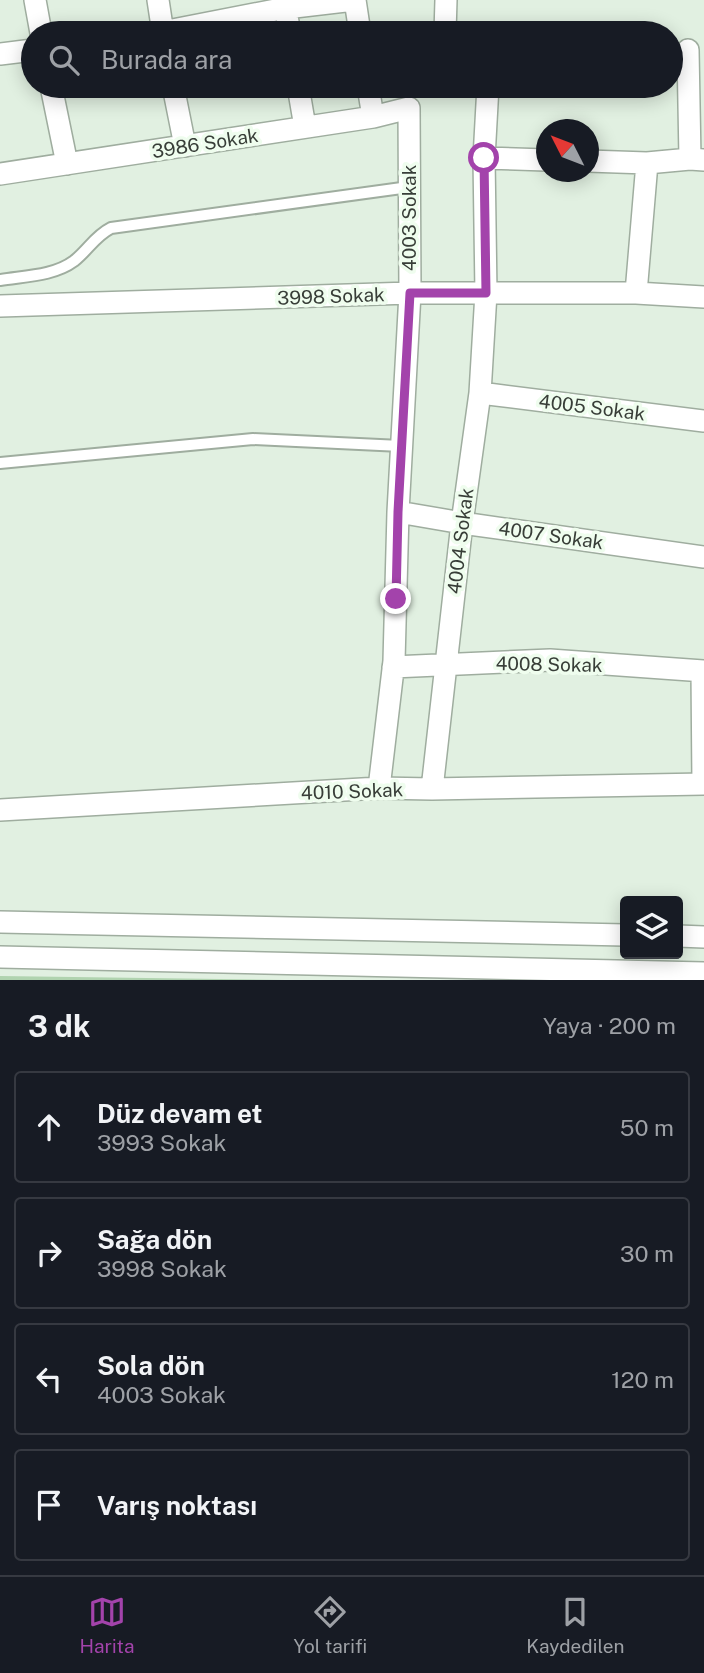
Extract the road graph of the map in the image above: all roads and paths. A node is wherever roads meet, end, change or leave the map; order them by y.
1 (35, 0) edge
2 (158, 0) edge
3 (355, 0) edge
4 (446, 0) edge
5 (285, 4) edge
6 (39, 21) edge
7 (161, 21) edge
8 (213, 21) edge
9 (358, 21) edge
10 (445, 21) edge
11 (688, 50) edge
12 (21, 51) edge
13 (0, 54) edge
14 (53, 98) edge
15 (175, 98) edge
16 (301, 98) edge
17 (370, 98) edge
18 (487, 98) edge
19 (409, 108) joint
20 (373, 117) junction
21 (305, 127) junction
22 (185, 146) junction
23 (484, 158) junction
24 (697, 159) edge
25 (536, 160) edge
26 (599, 161) edge
27 (647, 163) junction
28 (67, 164) junction
29 (0, 174) edge
30 (410, 187) junction
31 (0, 280) edge
32 (410, 293) junction
33 (486, 293) junction
34 (636, 293) junction
35 (704, 297) edge
36 (0, 306) edge
37 (480, 393) junction
38 (704, 421) edge
39 (401, 446) junction
40 (0, 463) edge
41 (398, 512) junction
42 (462, 523) junction
43 (704, 557) edge
44 (446, 665) junction
45 (393, 667) junction
46 (703, 671) edge
47 (703, 784) edge
48 (379, 788) junction
49 (432, 789) junction
50 (0, 810) edge
51 (0, 922) edge
52 (620, 935) edge
53 (683, 936) edge
54 (704, 937) edge
55 (0, 957) edge
56 (704, 973) edge

1 - 6 street
2 - 7 street
3 - 5 street
3 - 9 street
4 - 10 street
5 - 8 street
11 - 24 street
12 - 13 street
14 - 28 street
15 - 22 street
16 - 21 street
17 - 20 street
18 - 23 street, 4004 Sokak
19 - 20 street, 3986 Sokak
19 - 30 street, 4003 Sokak
20 - 21 street, 3986 Sokak
21 - 22 street, 3986 Sokak
22 - 28 street, 3986 Sokak
23 - 25 street
23 - 33 street, 4004 Sokak
24 - 27 street
26 - 27 street
27 - 34 street
28 - 29 street, 3986 Sokak
30 - 31 lane
30 - 32 street, 4003 Sokak
32 - 33 street, 3998 Sokak
32 - 36 street, 3998 Sokak
32 - 39 street, 4003 Sokak
33 - 34 street, 3998 Sokak
33 - 37 street, 4004 Sokak
34 - 35 street, 3998 Sokak
37 - 38 street, 4005 Sokak
37 - 42 street, 4004 Sokak
39 - 40 lane
39 - 41 street, 4003 Sokak
41 - 42 street, 4007 Sokak
41 - 45 street, 4003 Sokak
42 - 43 street, 4007 Sokak
42 - 44 street, 4004 Sokak
44 - 45 street, 4008 Sokak
44 - 46 street, 4008 Sokak
44 - 49 street, 4004 Sokak
45 - 48 street, 4003 Sokak
46 - 47 street
47 - 49 street, 4010 Sokak
48 - 49 street, 4010 Sokak
48 - 50 street, 4010 Sokak
51 - 52 street
53 - 54 street
55 - 56 street

